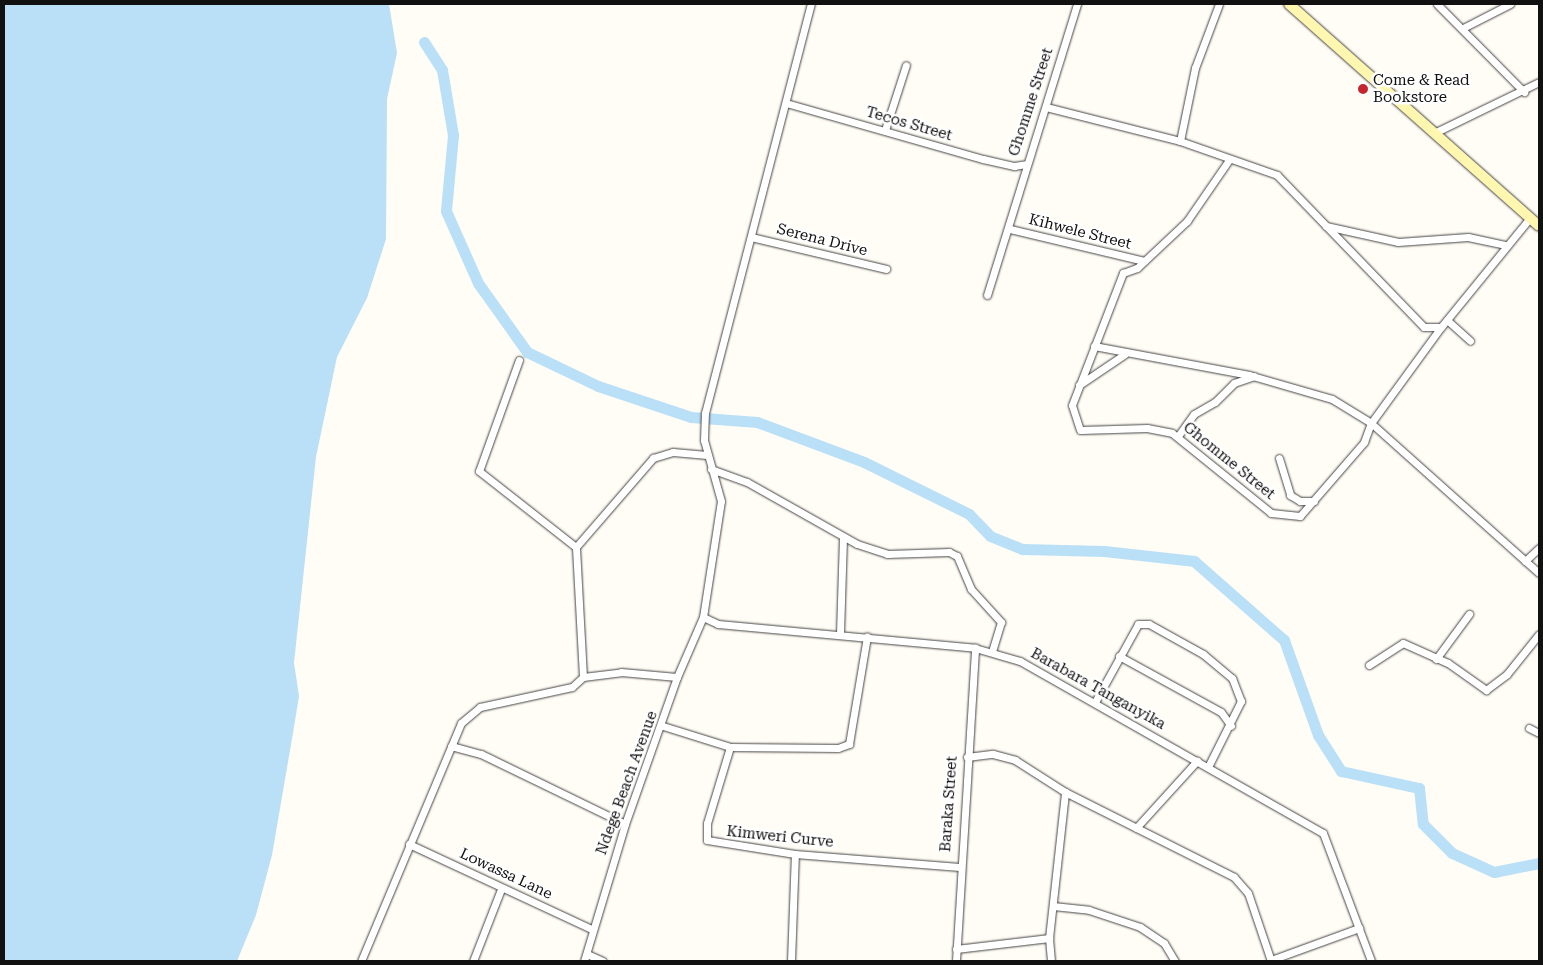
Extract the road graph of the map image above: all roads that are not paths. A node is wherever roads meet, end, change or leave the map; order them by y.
1 (811, 4) edge
2 (1077, 4) edge
3 (1219, 4) edge
4 (1290, 4) edge
5 (1437, 4) edge
6 (1510, 4) edge
7 (1463, 28) junction
8 (906, 65) dead end
9 (1539, 82) edge
10 (1524, 92) junction
11 (786, 103) junction
12 (1046, 107) junction
13 (885, 130) junction
14 (1434, 134) junction
15 (1180, 141) junction
16 (1229, 160) junction
17 (1026, 164) junction
18 (1530, 218) junction
19 (1326, 226) junction
20 (1539, 226) edge
21 (1010, 228) junction
22 (751, 236) junction
23 (1507, 245) junction
24 (1144, 261) junction
25 (886, 269) dead end
26 (987, 296) dead end
27 (1447, 320) junction
28 (1441, 327) junction
29 (1470, 341) dead end
30 (1094, 346) junction
31 (1125, 354) junction
32 (519, 360) dead end
33 (1255, 376) junction
34 (1078, 385) junction
35 (1371, 423) junction
36 (1178, 436) junction
37 (707, 455) junction
38 (1279, 458) dead end
39 (711, 469) junction
40 (1314, 501) junction
41 (843, 539) junction
42 (576, 547) junction
43 (1539, 548) edge
44 (1525, 561) junction
45 (1539, 574) edge
46 (1469, 614) dead end
47 (703, 617) junction
48 (840, 633) junction
49 (1539, 634) edge
50 (867, 637) junction
51 (975, 648) junction
52 (992, 652) junction
53 (1119, 656) junction
54 (1436, 659) junction
55 (1369, 665) dead end
56 (583, 677) junction
57 (677, 677) junction
58 (1095, 702) junction
59 (663, 726) junction
60 (1231, 726) junction
61 (1529, 728) dead end
62 (1539, 734) edge
63 (451, 746) junction
64 (730, 747) junction
65 (967, 757) junction
66 (1197, 761) junction
67 (1208, 767) junction
68 (1065, 792) junction
69 (625, 824) junction
70 (1136, 828) junction
71 (409, 844) junction
72 (795, 854) junction
73 (959, 867) junction
74 (502, 889) junction
75 (1053, 906) junction
76 (1359, 928) junction
77 (591, 929) junction
78 (1049, 938) junction
79 (956, 950) junction
80 (585, 958) edge
81 (361, 961) edge
82 (473, 961) edge
83 (603, 961) edge
84 (791, 961) edge
85 (956, 961) edge
86 (1051, 961) edge
87 (1175, 961) edge
88 (1271, 961) edge
89 (1371, 961) edge

1 - 11 street, Ndege Beach Avenue
2 - 12 street, Ghomme Street
3 - 15 street
4 - 14 street
5 - 7 street
6 - 7 street
7 - 10 street
8 - 13 street
9 - 10 street
10 - 14 street
11 - 13 street, Tecos Street
11 - 22 street, Ndege Beach Avenue
12 - 15 street
12 - 17 street, Ghomme Street
13 - 17 street, Tecos Street
14 - 18 street
15 - 16 street
16 - 19 street
16 - 24 street
17 - 21 street, Ghomme Street
18 - 20 street
18 - 23 street, Ghomme Street
19 - 23 street
19 - 28 street
21 - 24 street, Kihwele Street
21 - 26 street, Ghomme Street
22 - 25 street, Serena Drive
22 - 37 street, Ndege Beach Avenue
23 - 27 street, Ghomme Street
24 - 30 street
27 - 28 street, Ghomme Street
27 - 29 street
28 - 35 street, Ghomme Street
30 - 31 street
30 - 34 street
31 - 33 street
31 - 34 street
32 - 42 street
33 - 35 street
33 - 36 street
34 - 36 street, Ghomme Street
35 - 40 street, Ghomme Street
35 - 44 street
36 - 40 street, Ghomme Street
37 - 39 street, Ndege Beach Avenue
37 - 42 street
38 - 40 street
39 - 41 street
39 - 47 street, Ndege Beach Avenue
41 - 48 street
41 - 52 street
42 - 56 street
43 - 44 street
44 - 45 street
46 - 54 street
47 - 48 street, Barabara Tanganyika
47 - 57 street, Ndege Beach Avenue
48 - 50 street, Barabara Tanganyika
49 - 54 street
50 - 51 street, Barabara Tanganyika
50 - 64 street
51 - 52 street, Barabara Tanganyika
51 - 65 street, Baraka Street
52 - 58 street, Barabara Tanganyika
53 - 58 street
53 - 60 street
53 - 60 street
54 - 55 street
56 - 57 street
56 - 63 street
57 - 59 street, Ndege Beach Avenue
58 - 66 street, Barabara Tanganyika
59 - 64 street
59 - 69 street, Ndege Beach Avenue
60 - 67 street
61 - 62 street
63 - 69 street
63 - 71 street
64 - 72 street, Kimweri Curve
65 - 68 street
65 - 73 street, Baraka Street
66 - 67 street, Barabara Tanganyika
66 - 70 street
67 - 76 street, Barabara Tanganyika
68 - 70 street
68 - 75 street
69 - 77 street, Ndege Beach Avenue
70 - 88 street
71 - 74 street, Lowassa Lane
71 - 81 street
72 - 73 street, Kimweri Curve
72 - 84 street
73 - 79 street, Baraka Street
74 - 77 street, Lowassa Lane
74 - 82 street
75 - 78 street
75 - 87 street
76 - 88 street
76 - 89 street, Barabara Tanganyika
77 - 80 street, Ndege Beach Avenue
78 - 79 street
78 - 86 street
79 - 85 street, Baraka Street
80 - 83 street

